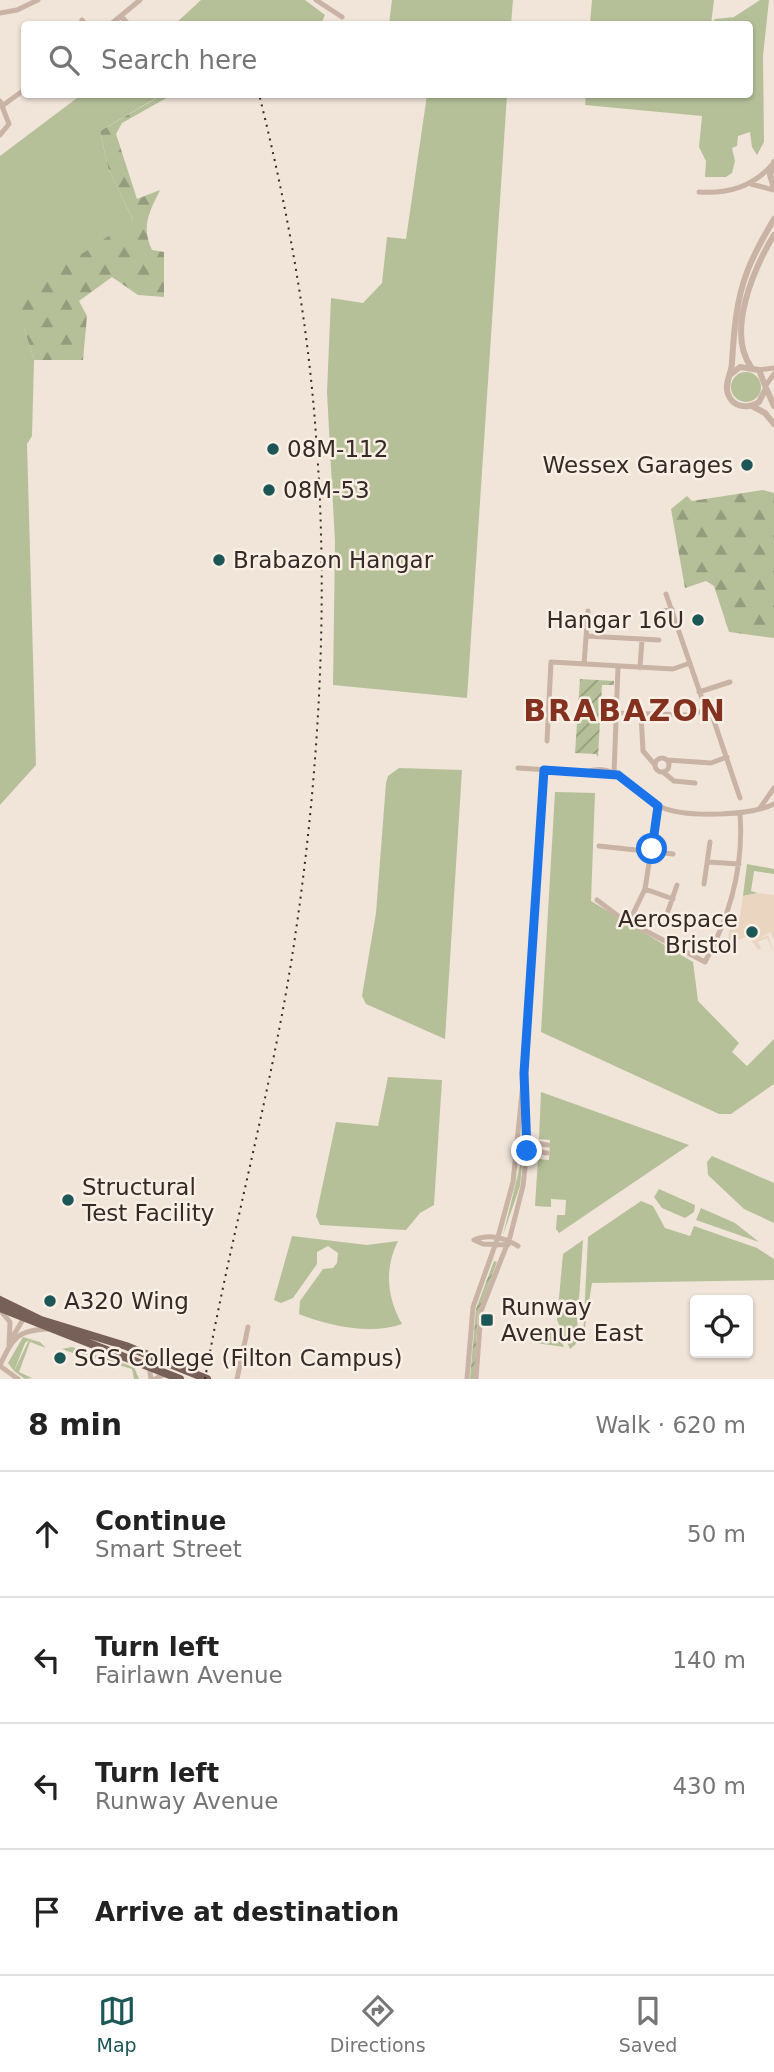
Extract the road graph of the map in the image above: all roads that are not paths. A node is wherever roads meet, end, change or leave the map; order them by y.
1 (38, 0) edge
2 (140, 0) edge
3 (316, 0) edge
4 (0, 13) edge
5 (121, 16) junction
6 (342, 17) dead end
7 (115, 21) edge
8 (125, 21) edge
9 (21, 92) edge
10 (1, 104) edge
11 (0, 135) edge
12 (773, 163) edge
13 (751, 184) junction
14 (774, 189) edge
15 (699, 192) dead end
16 (774, 219) edge
17 (774, 235) edge
18 (751, 367) junction
19 (774, 368) edge
20 (759, 370) junction
21 (774, 374) edge
22 (730, 375) junction
23 (766, 387) junction
24 (752, 406) junction
25 (774, 406) edge
26 (774, 424) edge
27 (667, 594) dead end
28 (672, 609) junction
29 (588, 611) dead end
30 (660, 612) dead end
31 (586, 636) junction
32 (642, 639) junction
33 (659, 640) dead end
34 (690, 663) junction
35 (584, 664) junction
36 (618, 667) junction
37 (640, 668) junction
38 (730, 682) dead end
39 (699, 692) junction
40 (706, 710) junction
41 (618, 713) junction
42 (641, 714) junction
43 (547, 741) dead end
44 (727, 757) junction
45 (667, 760) junction
46 (655, 765) junction
47 (519, 768) dead end
48 (544, 770) junction
49 (663, 772) junction
50 (613, 774) junction
51 (695, 783) dead end
52 (774, 788) edge
53 (740, 798) dead end
54 (774, 804) edge
55 (658, 806) junction
56 (758, 810) junction
57 (740, 814) junction
58 (710, 842) dead end
59 (599, 846) dead end
60 (652, 849) junction
61 (673, 854) dead end
62 (709, 862) junction
63 (739, 864) junction
64 (704, 884) dead end
65 (677, 885) dead end
66 (645, 889) junction
67 (673, 899) junction
68 (597, 900) dead end
69 (668, 911) dead end
70 (629, 922) junction
71 (524, 1073) junction
72 (548, 1145) dead end
73 (528, 1148) junction
74 (516, 1149) junction
75 (547, 1153) dead end
76 (498, 1238) junction
77 (508, 1243) junction
78 (495, 1246) junction
79 (0, 1300) edge
80 (0, 1309) edge
81 (25, 1317) junction
82 (248, 1327) dead end
83 (48, 1329) junction
84 (10, 1343) junction
85 (0, 1366) edge
86 (149, 1366) junction
87 (167, 1373) junction
88 (18, 1379) edge
89 (153, 1379) edge
90 (180, 1379) edge
91 (207, 1379) edge
92 (237, 1379) edge
93 (467, 1379) edge
94 (476, 1379) edge

1 - 4 street
2 - 5 street
3 - 6 street
5 - 7 street
5 - 8 street
9 - 10 street
10 - 11 street
12 - 13 street
12 - 14 street
13 - 14 street
13 - 15 street
16 - 22 street
17 - 18 street
18 - 20 street
18 - 22 street
19 - 20 street
20 - 23 street
21 - 23 street
22 - 24 street
23 - 24 street
23 - 25 street
24 - 26 street
27 - 28 street
28 - 30 street
28 - 34 street
29 - 31 street
31 - 32 street
31 - 35 street
32 - 33 street
32 - 37 street
34 - 37 street
34 - 39 street
35 - 36 street
35 - 43 street
36 - 37 street
36 - 41 street
38 - 39 street
39 - 40 street
40 - 42 street
40 - 44 street
41 - 42 street
41 - 50 street
42 - 46 street
44 - 45 street
44 - 53 street
45 - 46 street
45 - 49 street
46 - 49 street
47 - 48 street
48 - 50 street
48 - 71 street
49 - 51 street
50 - 55 street
52 - 56 street
54 - 56 street
55 - 57 street
55 - 60 street
56 - 57 street
57 - 63 street
58 - 62 street
59 - 60 street
60 - 61 street
60 - 66 street
62 - 63 street
62 - 64 street
63 - 70 street
65 - 67 street
66 - 67 street
66 - 70 street
67 - 69 street
68 - 70 street
71 - 73 street
71 - 74 street
72 - 73 street
73 - 74 street
73 - 75 street
73 - 77 street
74 - 76 street
76 - 77 street
76 - 78 street
76 - 78 street
77 - 78 street
77 - 94 street
78 - 93 street
79 - 81 main road
80 - 81 main road
80 - 84 street
81 - 83 main road
81 - 84 street
81 - 91 main road
82 - 92 street
83 - 84 street
83 - 86 main road
84 - 85 street
85 - 88 street
86 - 87 main road
86 - 89 street
87 - 89 street
87 - 90 main road

